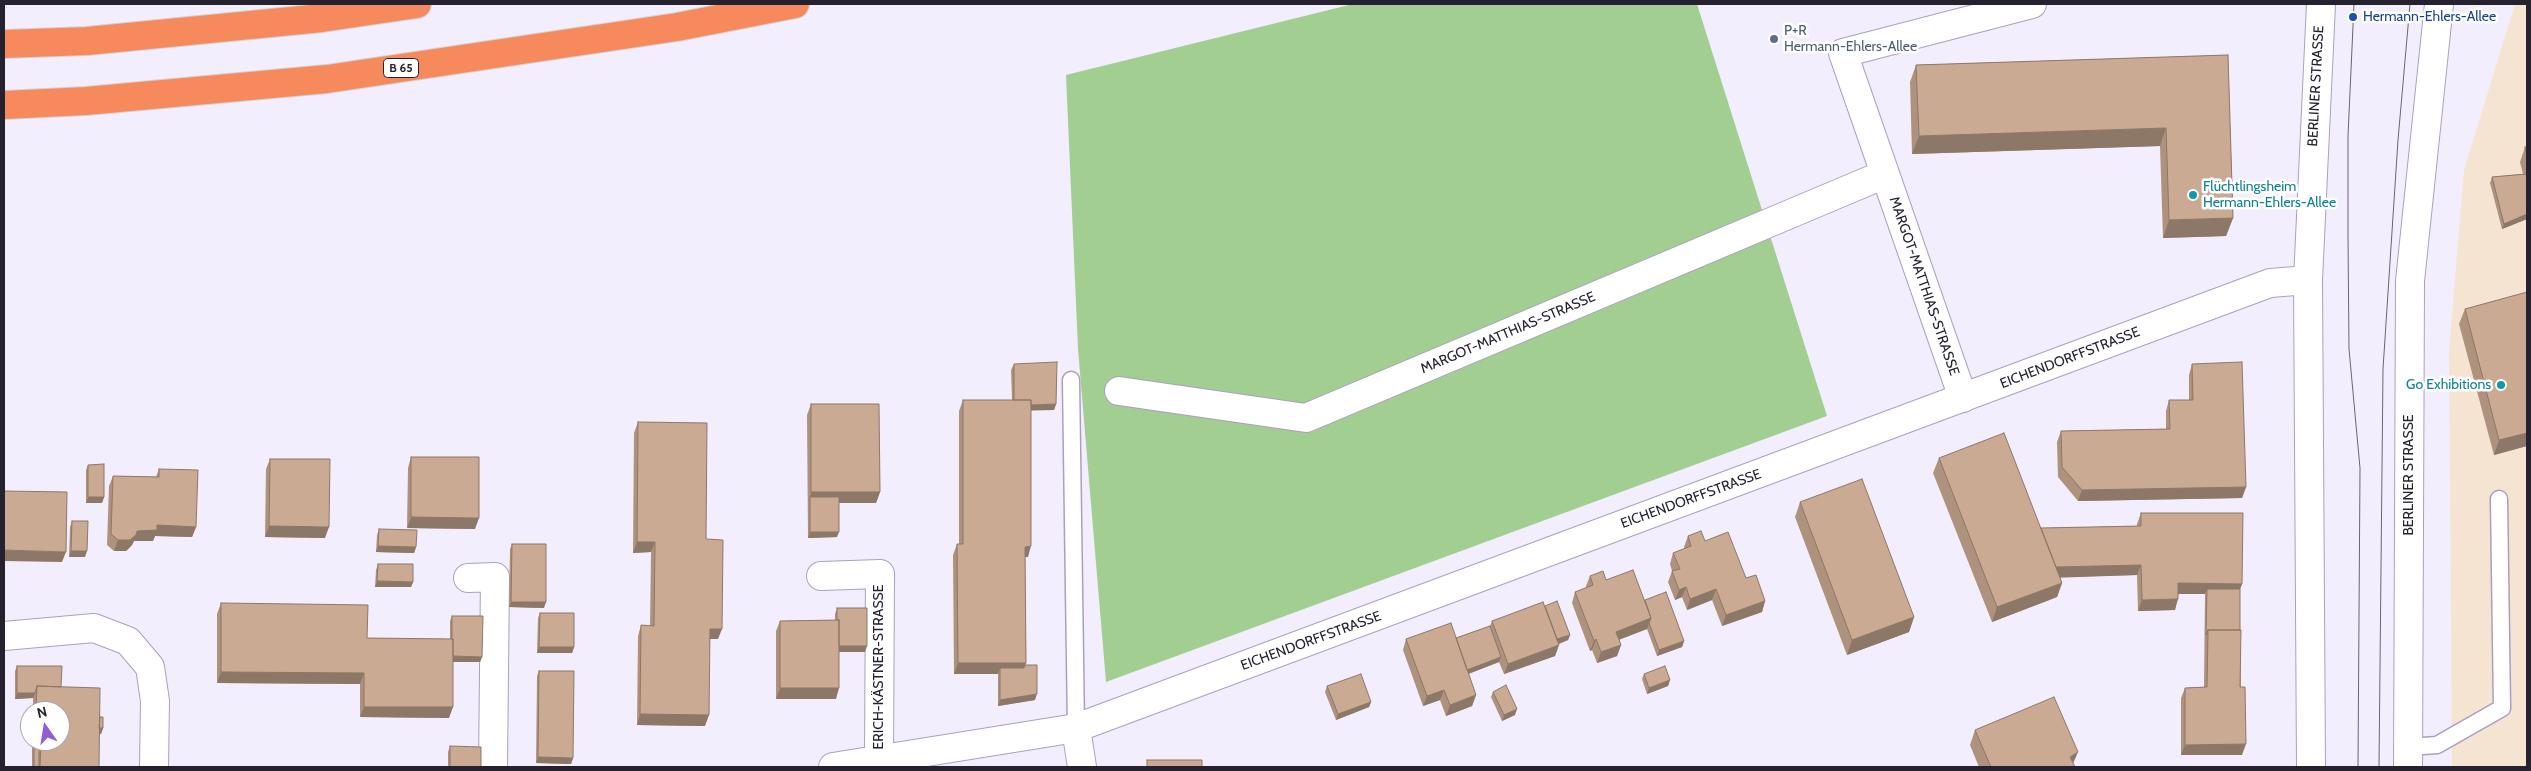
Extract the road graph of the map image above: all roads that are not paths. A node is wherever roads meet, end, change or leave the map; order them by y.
1 (417, 4) edge
2 (795, 4) edge
3 (2032, 4) edge
4 (2321, 4) edge
5 (2439, 4) edge
6 (4, 44) edge
7 (4, 105) edge
8 (1885, 174) junction
9 (2308, 280) junction
10 (1071, 380) dead end
11 (1119, 391) dead end
12 (1963, 398) junction
13 (2499, 499) dead end
14 (821, 576) dead end
15 (468, 578) dead end
16 (4, 636) edge
17 (1076, 728) junction
18 (2408, 757) edge
19 (879, 759) junction
20 (154, 767) edge
21 (493, 767) edge
22 (833, 767) edge
23 (1082, 767) edge
24 (2311, 767) edge

1 - 6 highway
2 - 7 highway, B 65
3 - 8 street, MARGOT-MATTHIAS-STRASSE
4 - 9 street, BERLINER STRASSE
5 - 18 street, BERLINER STRASSE
8 - 11 street, MARGOT-MATTHIAS-STRASSE
8 - 12 street, MARGOT-MATTHIAS-STRASSE
9 - 12 street, EICHENDORFFSTRASSE
9 - 24 street, BERLINER STRASSE
10 - 17 lane
12 - 17 street, EICHENDORFFSTRASSE
13 - 18 lane
14 - 19 street, ERICH-KÄSTNER-STRASSE
15 - 21 street
16 - 20 street
17 - 19 street, ERICH-KÄSTNER-STRASSE
17 - 23 street
19 - 22 street, ERICH-KÄSTNER-STRASSE

